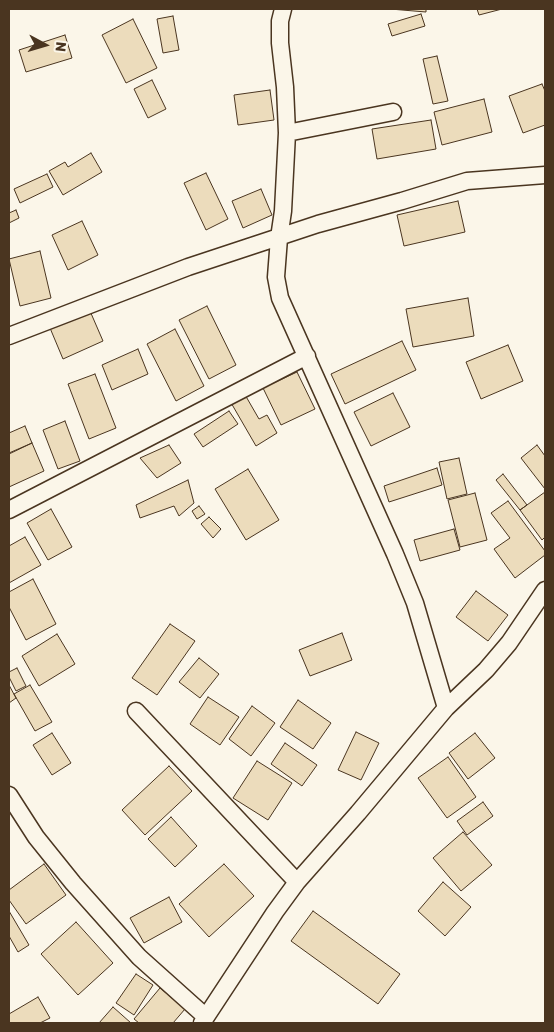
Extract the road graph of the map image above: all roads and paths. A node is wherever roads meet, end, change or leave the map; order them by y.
1 (283, 9) edge
2 (393, 112) dead end
3 (287, 133) junction
4 (545, 174) edge
5 (279, 238) junction
6 (9, 336) edge
7 (307, 356) junction
8 (9, 510) edge
9 (545, 590) edge
10 (446, 708) junction
11 (136, 711) dead end
12 (9, 795) edge
13 (297, 882) junction
14 (204, 1020) edge

1 - 3 street
2 - 3 street
3 - 5 street
4 - 5 street
5 - 6 street
5 - 7 street
7 - 8 street
7 - 10 street
9 - 10 street
10 - 13 street
11 - 13 street
12 - 14 street
13 - 14 street

